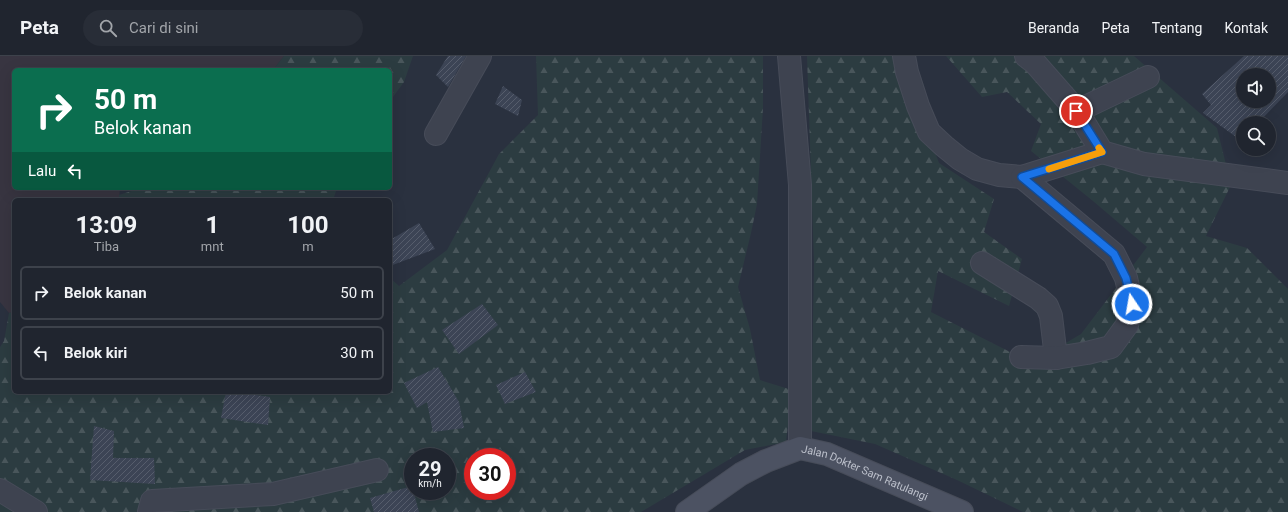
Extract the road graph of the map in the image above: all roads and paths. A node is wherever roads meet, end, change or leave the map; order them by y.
1 (480, 56) edge
2 (789, 56) edge
3 (904, 56) edge
4 (1026, 56) edge
5 (1148, 77) dead end
6 (1076, 111) junction
7 (436, 134) dead end
8 (1102, 152) junction
9 (1022, 177) junction
10 (1288, 183) edge
11 (982, 263) dead end
12 (1021, 357) dead end
13 (1056, 358) junction
14 (800, 448) junction
15 (377, 470) dead end
16 (0, 490) edge
17 (36, 512) edge
18 (148, 512) edge
19 (687, 512) edge
20 (962, 512) edge

1 - 7 street
2 - 14 street
3 - 9 street
4 - 6 street
5 - 6 street
6 - 8 street
8 - 9 street
8 - 10 street
9 - 13 street
11 - 13 street
12 - 13 street
14 - 19 main road, Jalan Dokter Sam Ratulangi
14 - 20 main road, Jalan Dokter Sam Ratulangi
15 - 18 street
16 - 17 street

